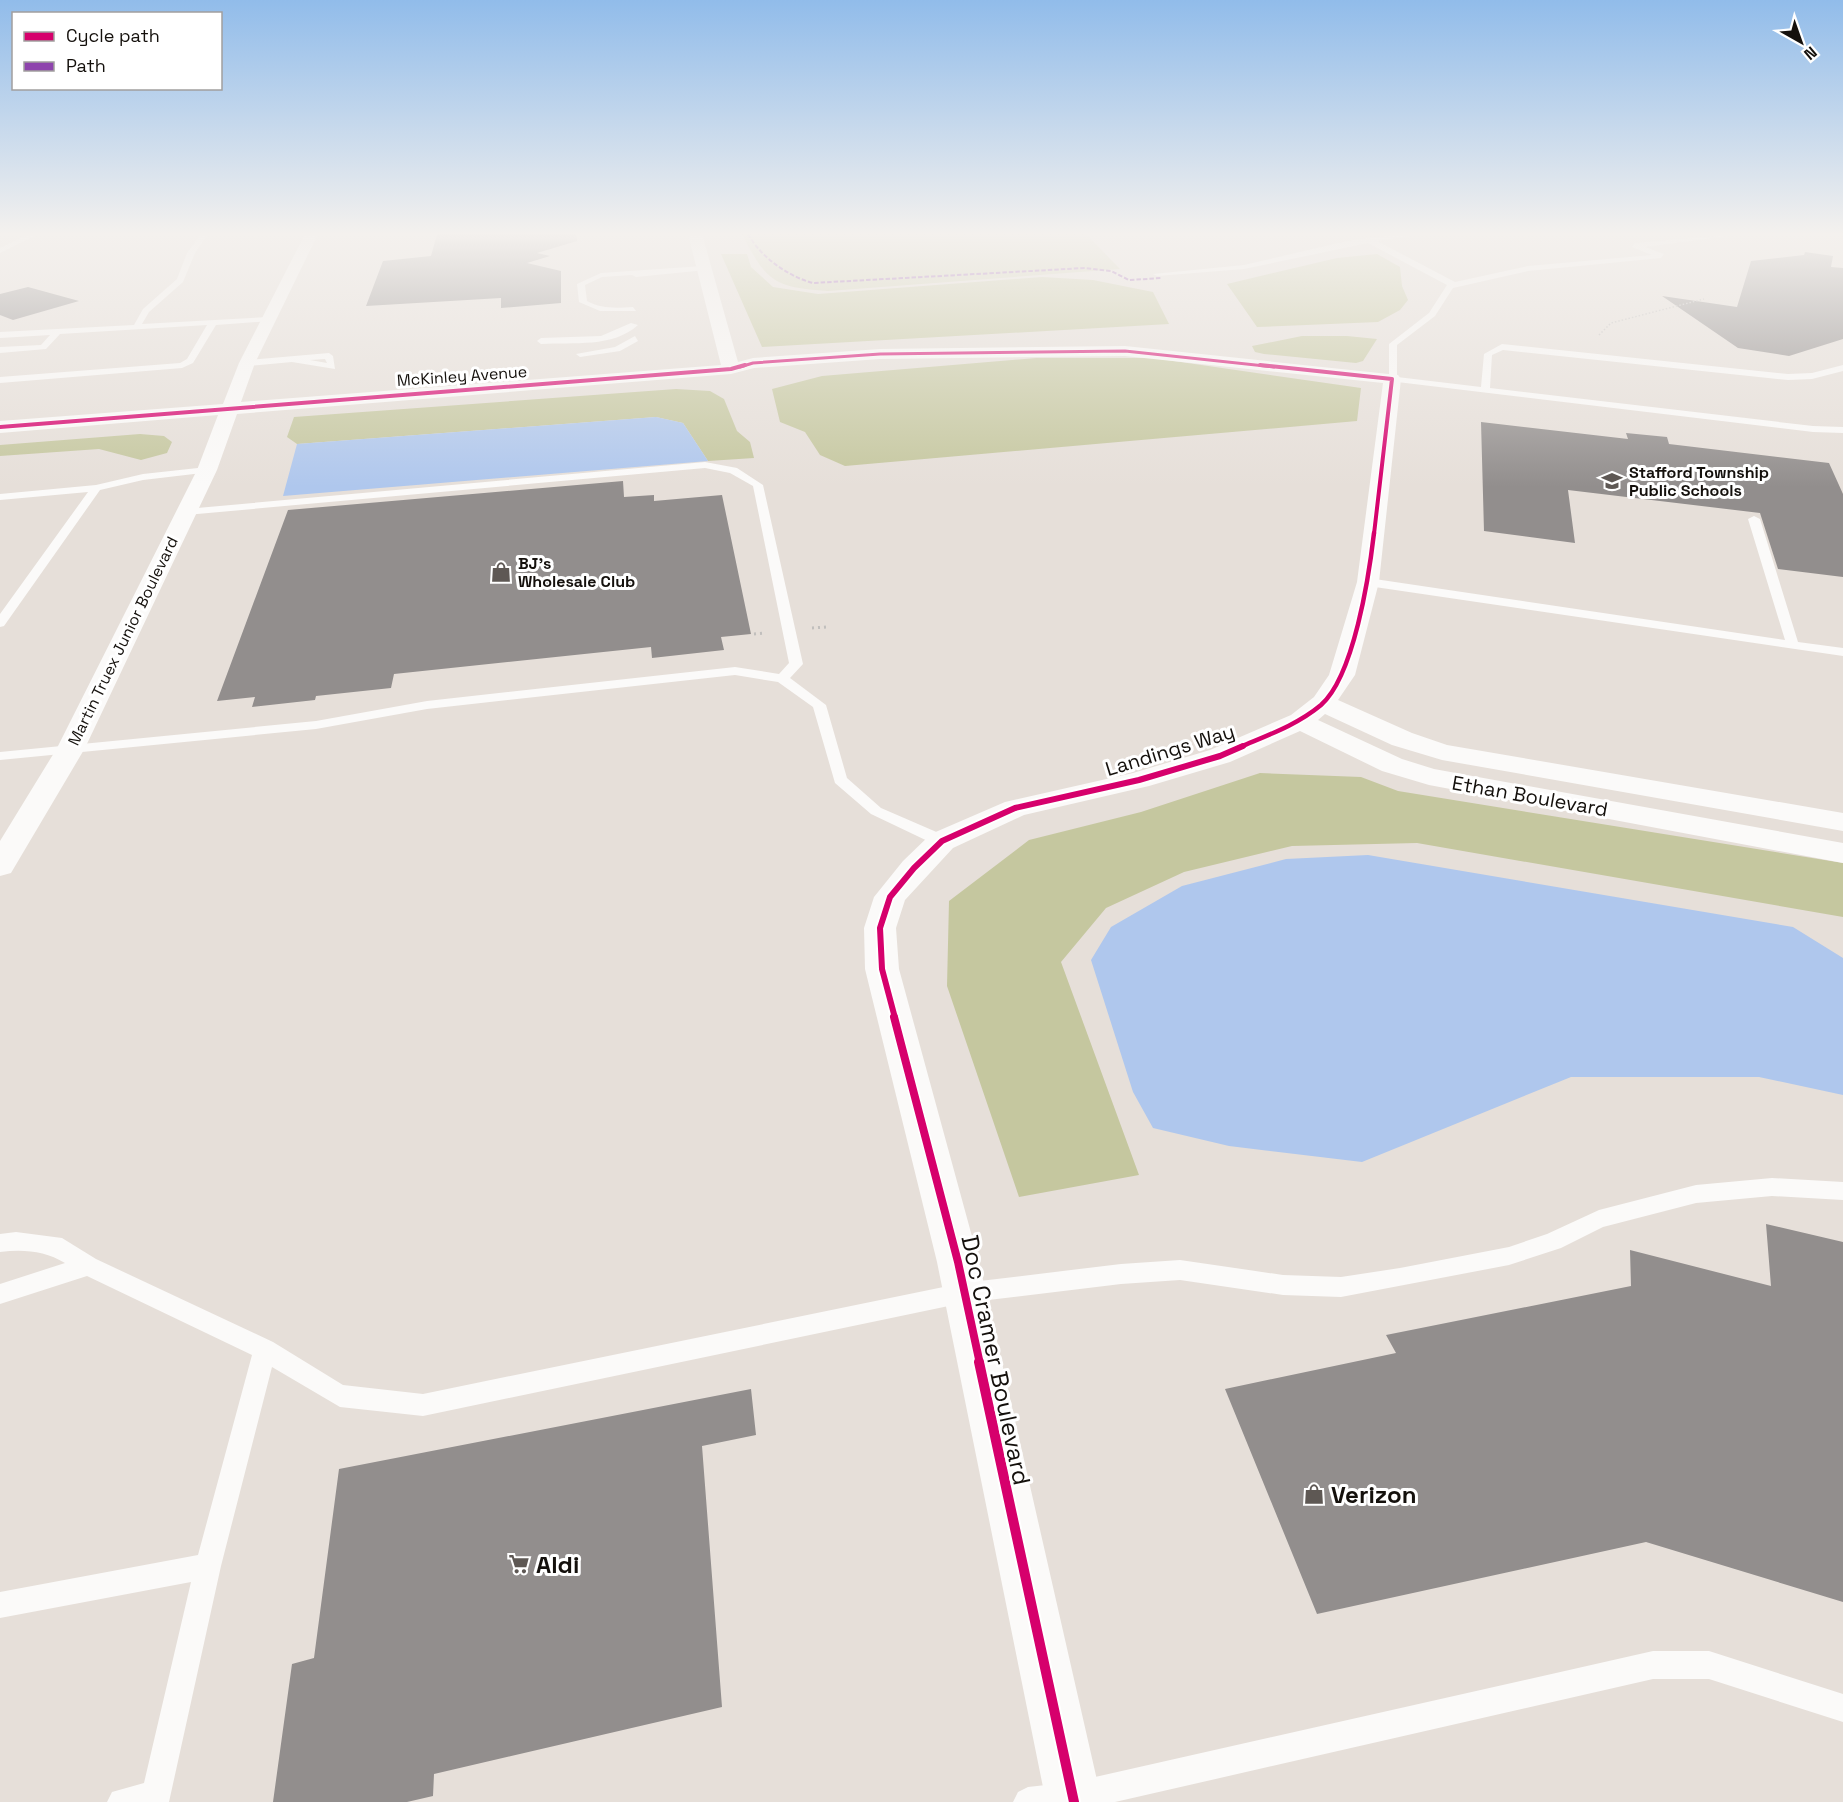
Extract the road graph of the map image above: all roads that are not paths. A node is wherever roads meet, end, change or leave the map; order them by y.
1 (142, 318) edge
2 (717, 318) edge
3 (1431, 318) edge
4 (268, 319) joint
5 (213, 322) junction
6 (634, 325) dead end
7 (137, 326) junction
8 (56, 333) junction
9 (0, 335) edge
10 (635, 339) dead end
11 (541, 341) dead end
12 (0, 350) edge
13 (580, 354) dead end
14 (247, 363) junction
15 (336, 368) dead end
16 (1843, 368) edge
17 (731, 369) junction
18 (1392, 379) junction
19 (0, 380) edge
20 (1485, 391) junction
21 (228, 408) junction
22 (0, 427) edge
23 (1843, 430) edge
24 (207, 470) junction
25 (96, 488) junction
26 (0, 497) edge
27 (186, 512) junction
28 (1754, 519) dead end
29 (1368, 582) junction
30 (0, 623) edge
31 (1793, 645) junction
32 (1843, 652) edge
33 (782, 679) junction
34 (1323, 703) junction
35 (1300, 721) junction
36 (71, 748) junction
37 (0, 756) edge
38 (1761, 807) junction
39 (1843, 822) edge
40 (1770, 839) junction
41 (942, 841) junction
42 (1843, 853) edge
43 (0, 866) edge
44 (1843, 1191) edge
45 (0, 1243) edge
46 (88, 1266) junction
47 (963, 1293) junction
48 (0, 1294) edge
49 (266, 1350) junction
50 (208, 1566) junction
51 (0, 1605) edge
52 (1843, 1708) edge
53 (155, 1798) edge
54 (1073, 1799) edge
55 (122, 1802) edge
56 (1028, 1802) edge

1 - 7 lane
2 - 17 street
3 - 18 lane
4 - 5 lane
4 - 14 street, Martin Truex Junior Boulevard
5 - 7 lane
5 - 19 lane
6 - 11 lane
7 - 8 lane
8 - 9 lane
8 - 12 lane
10 - 13 lane
14 - 15 lane
14 - 21 street, Martin Truex Junior Boulevard
16 - 20 lane
17 - 18 street, McKinley Avenue
17 - 21 street, McKinley Avenue
18 - 20 lane
18 - 29 street, Landings Way
20 - 23 lane
21 - 22 street, McKinley Avenue
21 - 24 street, Martin Truex Junior Boulevard
24 - 25 lane
24 - 27 street, Martin Truex Junior Boulevard
25 - 26 lane
25 - 30 lane
27 - 33 lane
27 - 36 street, Martin Truex Junior Boulevard
28 - 31 lane
29 - 31 lane
29 - 34 street, Landings Way
31 - 32 lane
33 - 36 lane
33 - 41 lane
34 - 35 street, Landings Way
34 - 38 street, Ethan Boulevard
35 - 40 street, Ethan Boulevard
35 - 41 street, Landings Way
36 - 37 lane
36 - 43 street, Martin Truex Junior Boulevard
38 - 39 street, Ethan Boulevard
38 - 40 street
40 - 42 street, Ethan Boulevard
41 - 47 street, Doc Cramer Boulevard
44 - 47 lane
45 - 46 lane
46 - 48 lane
46 - 49 lane
47 - 49 lane
47 - 54 street, Doc Cramer Boulevard
49 - 50 lane
50 - 51 lane
50 - 53 lane
52 - 54 lane
53 - 55 lane
54 - 56 lane

